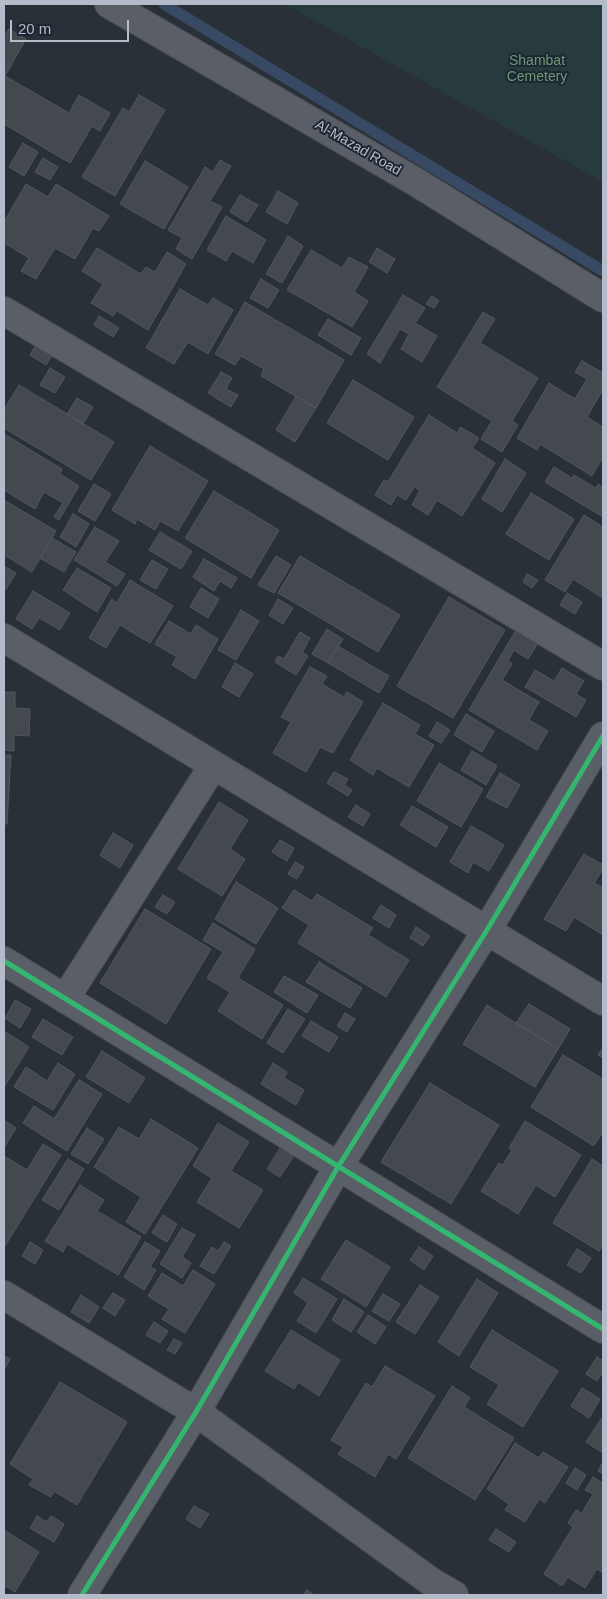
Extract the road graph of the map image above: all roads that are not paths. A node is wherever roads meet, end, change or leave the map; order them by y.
1 (109, 4) edge
2 (603, 298) edge
3 (4, 311) edge
4 (4, 638) edge
5 (603, 666) edge
6 (603, 736) edge
7 (213, 766) junction
8 (487, 930) junction
9 (4, 962) edge
10 (65, 999) junction
11 (603, 1001) edge
12 (338, 1166) junction
13 (4, 1295) edge
14 (603, 1329) edge
15 (196, 1412) junction
16 (82, 1595) edge
17 (454, 1595) edge

1 - 2 street, Al-Mazad Road
3 - 5 street
4 - 7 street
6 - 8 street
7 - 8 street
7 - 10 street
8 - 11 street
8 - 12 street
9 - 10 street
10 - 12 street
12 - 14 street
12 - 15 street
13 - 15 street
15 - 16 street
15 - 17 street

